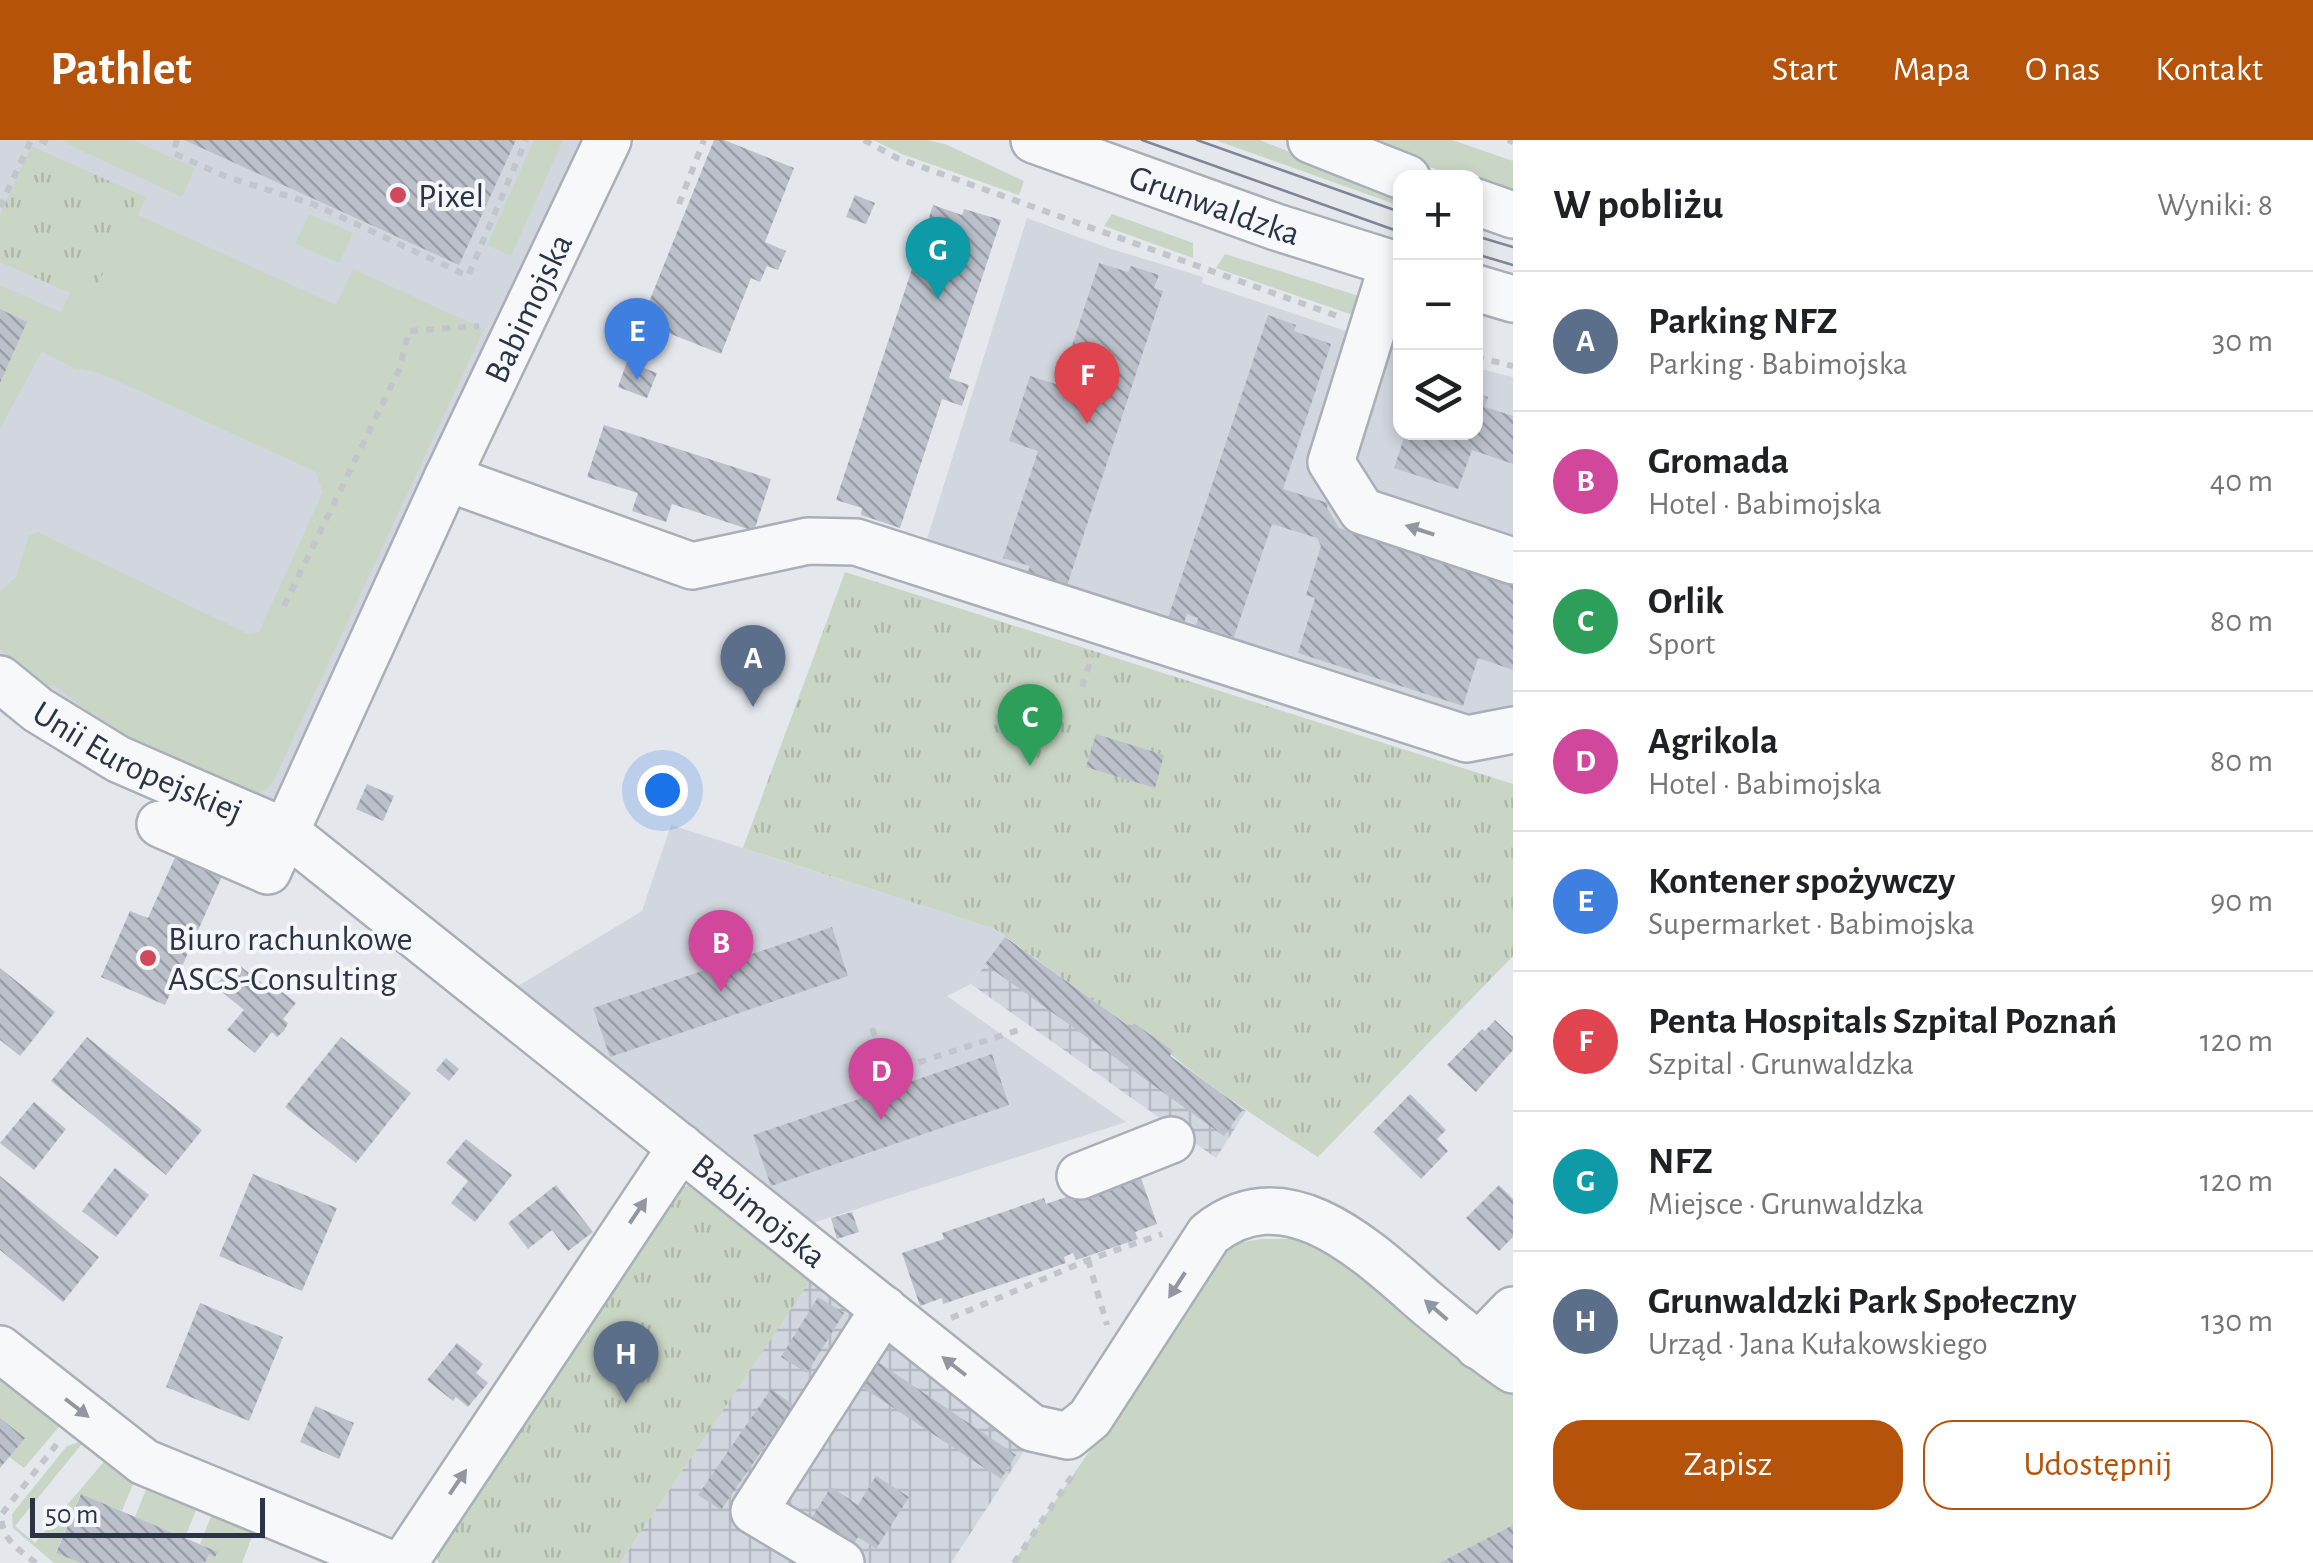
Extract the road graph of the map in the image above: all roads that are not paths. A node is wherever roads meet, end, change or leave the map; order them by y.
1 (608, 140) edge
2 (1034, 140) edge
3 (1311, 140) edge
4 (1393, 173) edge
5 (1483, 204) edge
6 (1513, 215) edge
7 (1393, 264) edge
8 (1393, 277) edge
9 (1483, 290) edge
10 (1513, 298) edge
11 (447, 478) junction
12 (1513, 561) edge
13 (0, 678) edge
14 (1513, 730) edge
15 (160, 824) dead end
16 (286, 832) junction
17 (1171, 1140) dead end
18 (681, 1147) junction
19 (1080, 1176) dead end
20 (1513, 1310) edge
21 (898, 1322) junction
22 (0, 1349) edge
23 (1495, 1358) edge
24 (389, 1563) edge
25 (404, 1563) edge
26 (841, 1563) edge

1 - 11 street, Babimojska
2 - 7 street, Grunwaldzka
3 - 4 street
5 - 6 street
12 -> 8 street
9 - 10 street
11 - 14 street
11 - 16 street, Babimojska
13 - 16 street, Unii Europejskiej
15 - 16 street
16 - 18 street, Babimojska
17 - 19 street
18 - 21 street, Babimojska
25 -> 18 street
20 - 23 street
23 -> 21 street, Babimojska
21 - 26 street
22 -> 24 street

